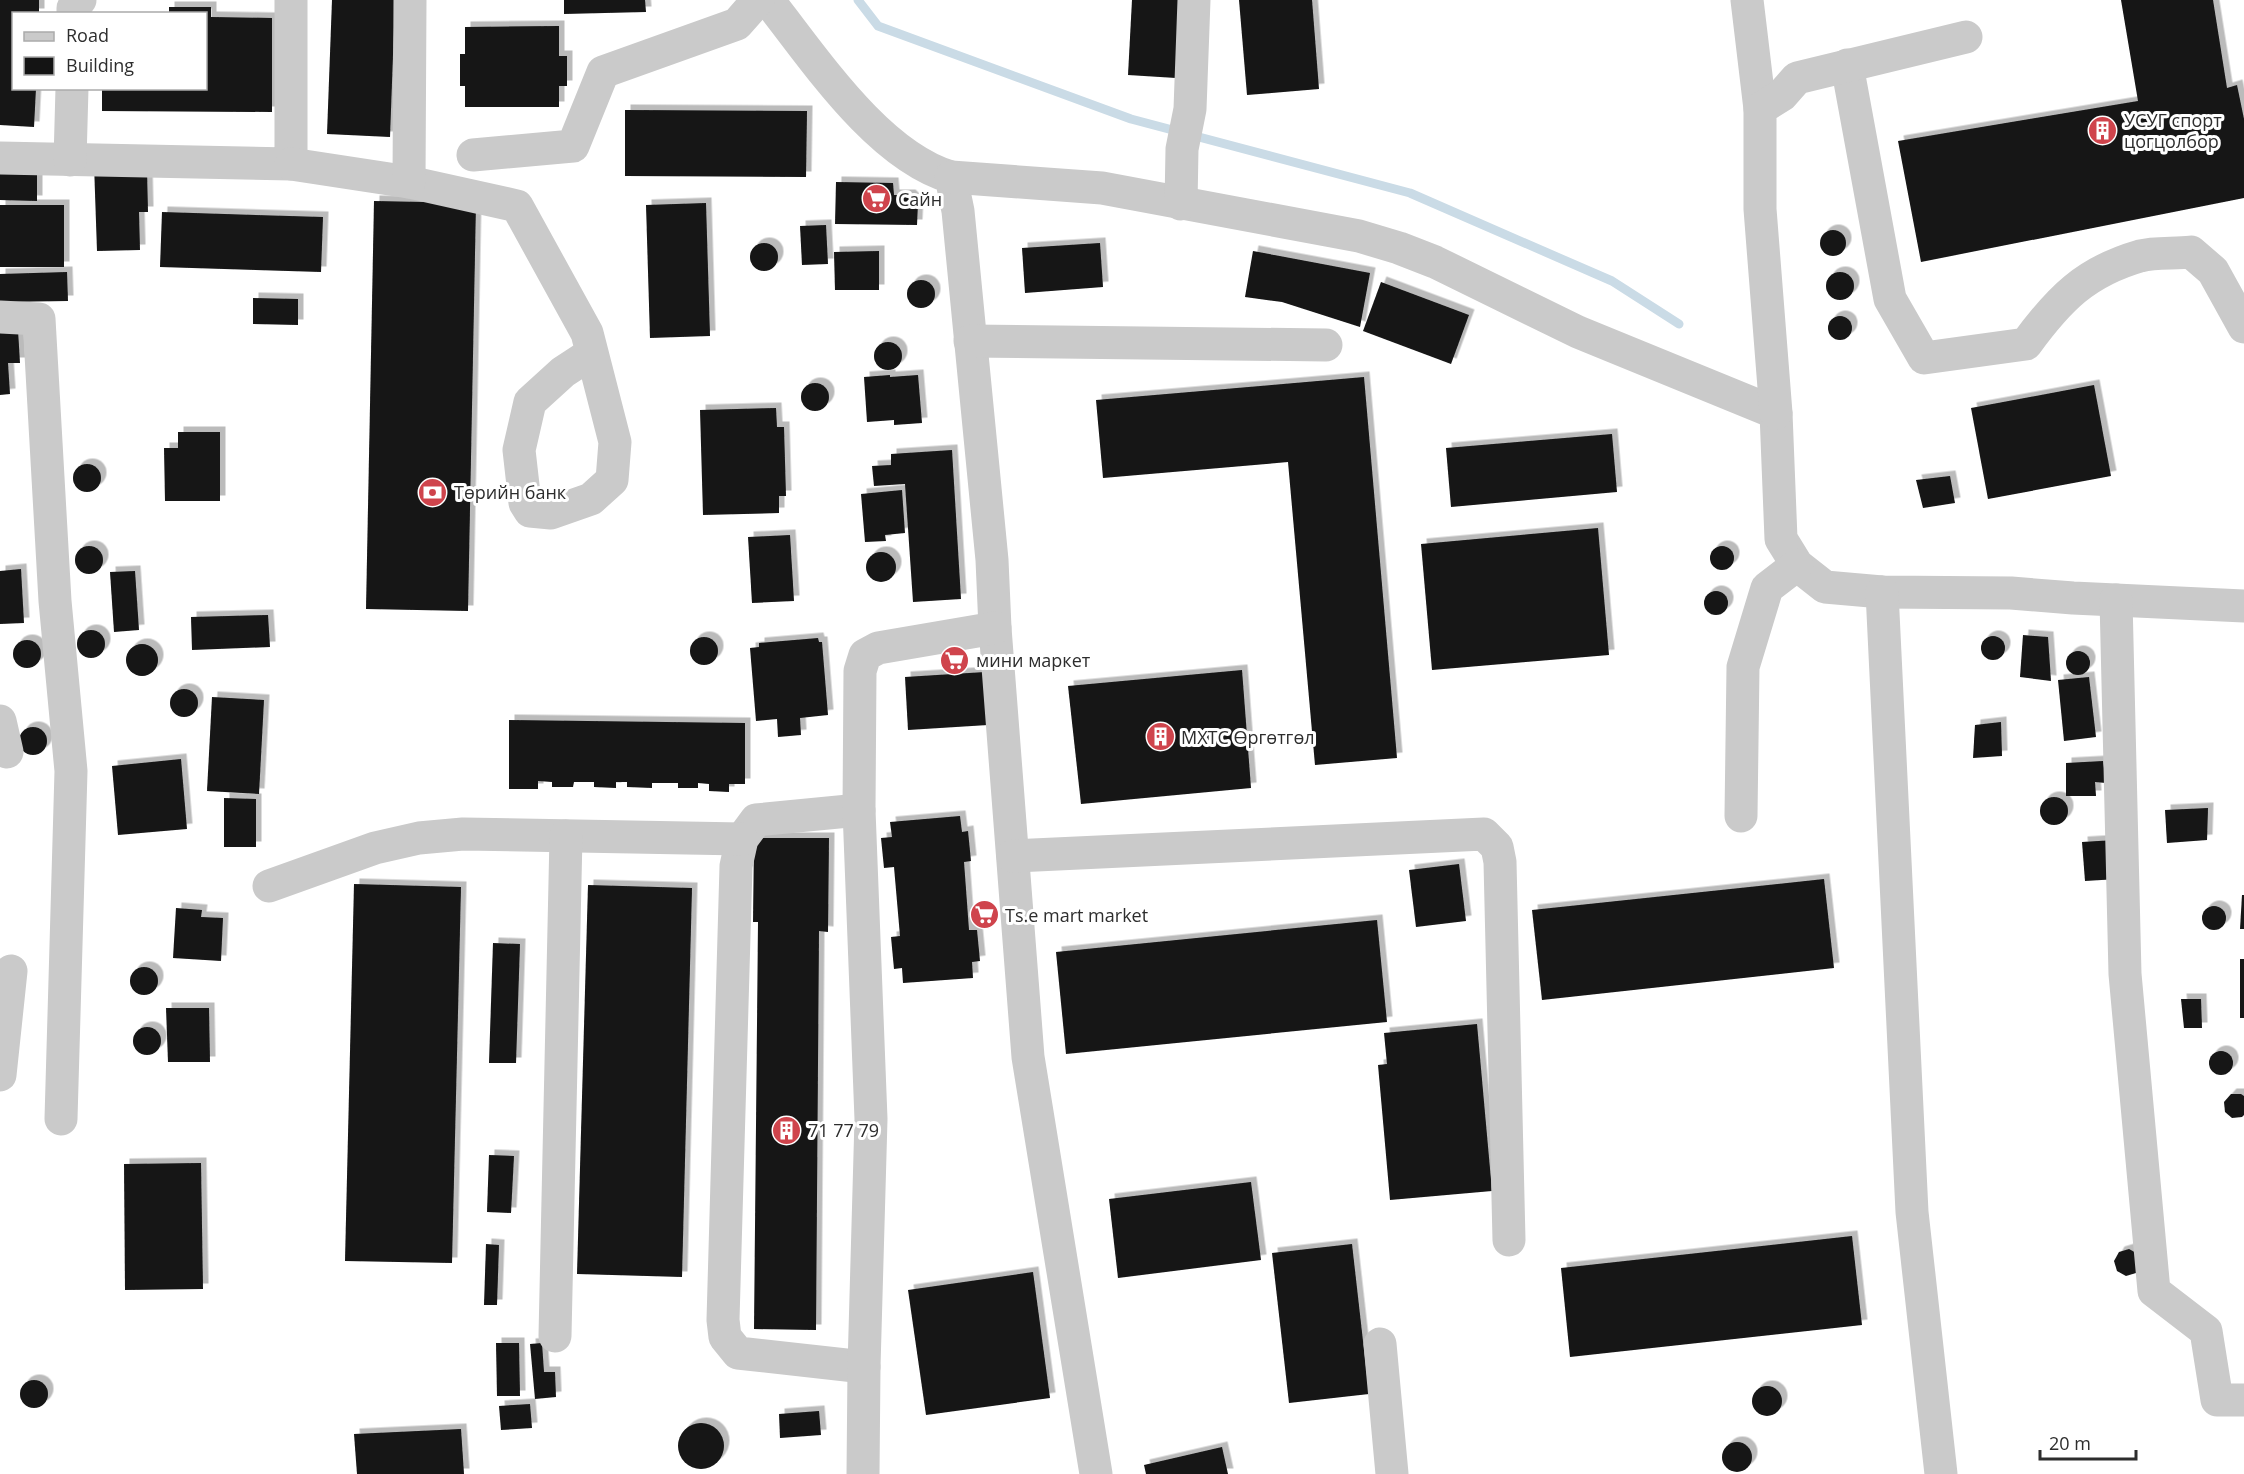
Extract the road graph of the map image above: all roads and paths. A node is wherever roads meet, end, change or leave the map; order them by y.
1 (291, 0) edge
2 (410, 0) edge
3 (758, 0) edge
4 (768, 0) edge
5 (1194, 0) edge
6 (1747, 0) edge
7 (1966, 37) dead end
8 (1847, 65) junction
9 (72, 90) edge
10 (1760, 109) junction
11 (473, 155) dead end
12 (0, 158) edge
13 (70, 160) junction
14 (291, 164) junction
15 (951, 177) junction
16 (409, 182) junction
17 (1181, 204) junction
18 (0, 317) edge
19 (2244, 327) edge
20 (970, 341) junction
21 (1326, 345) dead end
22 (592, 353) dead end
23 (1776, 413) junction
24 (1797, 565) junction
25 (1882, 592) junction
26 (2116, 600) junction
27 (2244, 606) edge
28 (995, 628) junction
29 (859, 810) junction
30 (1741, 816) dead end
31 (566, 836) junction
32 (742, 839) junction
33 (1013, 856) junction
34 (269, 886) dead end
35 (11, 971) dead end
36 (0, 1075) edge
37 (62, 1119) dead end
38 (1509, 1240) dead end
39 (555, 1336) dead end
40 (1380, 1344) dead end
41 (864, 1367) junction
42 (2244, 1400) edge
43 (863, 1474) edge
44 (1096, 1474) edge
45 (1392, 1474) edge
46 (1941, 1474) edge

1 - 14 street
2 - 16 street
3 - 11 street
4 - 15 street
5 - 17 street
6 - 10 street
7 - 8 street
8 - 10 street
8 - 19 street
9 - 13 street
10 - 23 street
12 - 13 street
13 - 14 street
14 - 16 street
15 - 17 street
15 - 20 street
16 - 22 street
17 - 23 street
18 - 37 street
20 - 21 street
20 - 28 street
23 - 24 street
24 - 25 street
24 - 30 street
25 - 26 street
25 - 46 street
26 - 27 street
26 - 42 street
28 - 29 street
28 - 33 street
29 - 32 street
29 - 41 street
31 - 32 street
31 - 34 street
31 - 39 street
32 - 41 street
33 - 38 street
33 - 44 street
35 - 36 street
40 - 45 street
41 - 43 street

